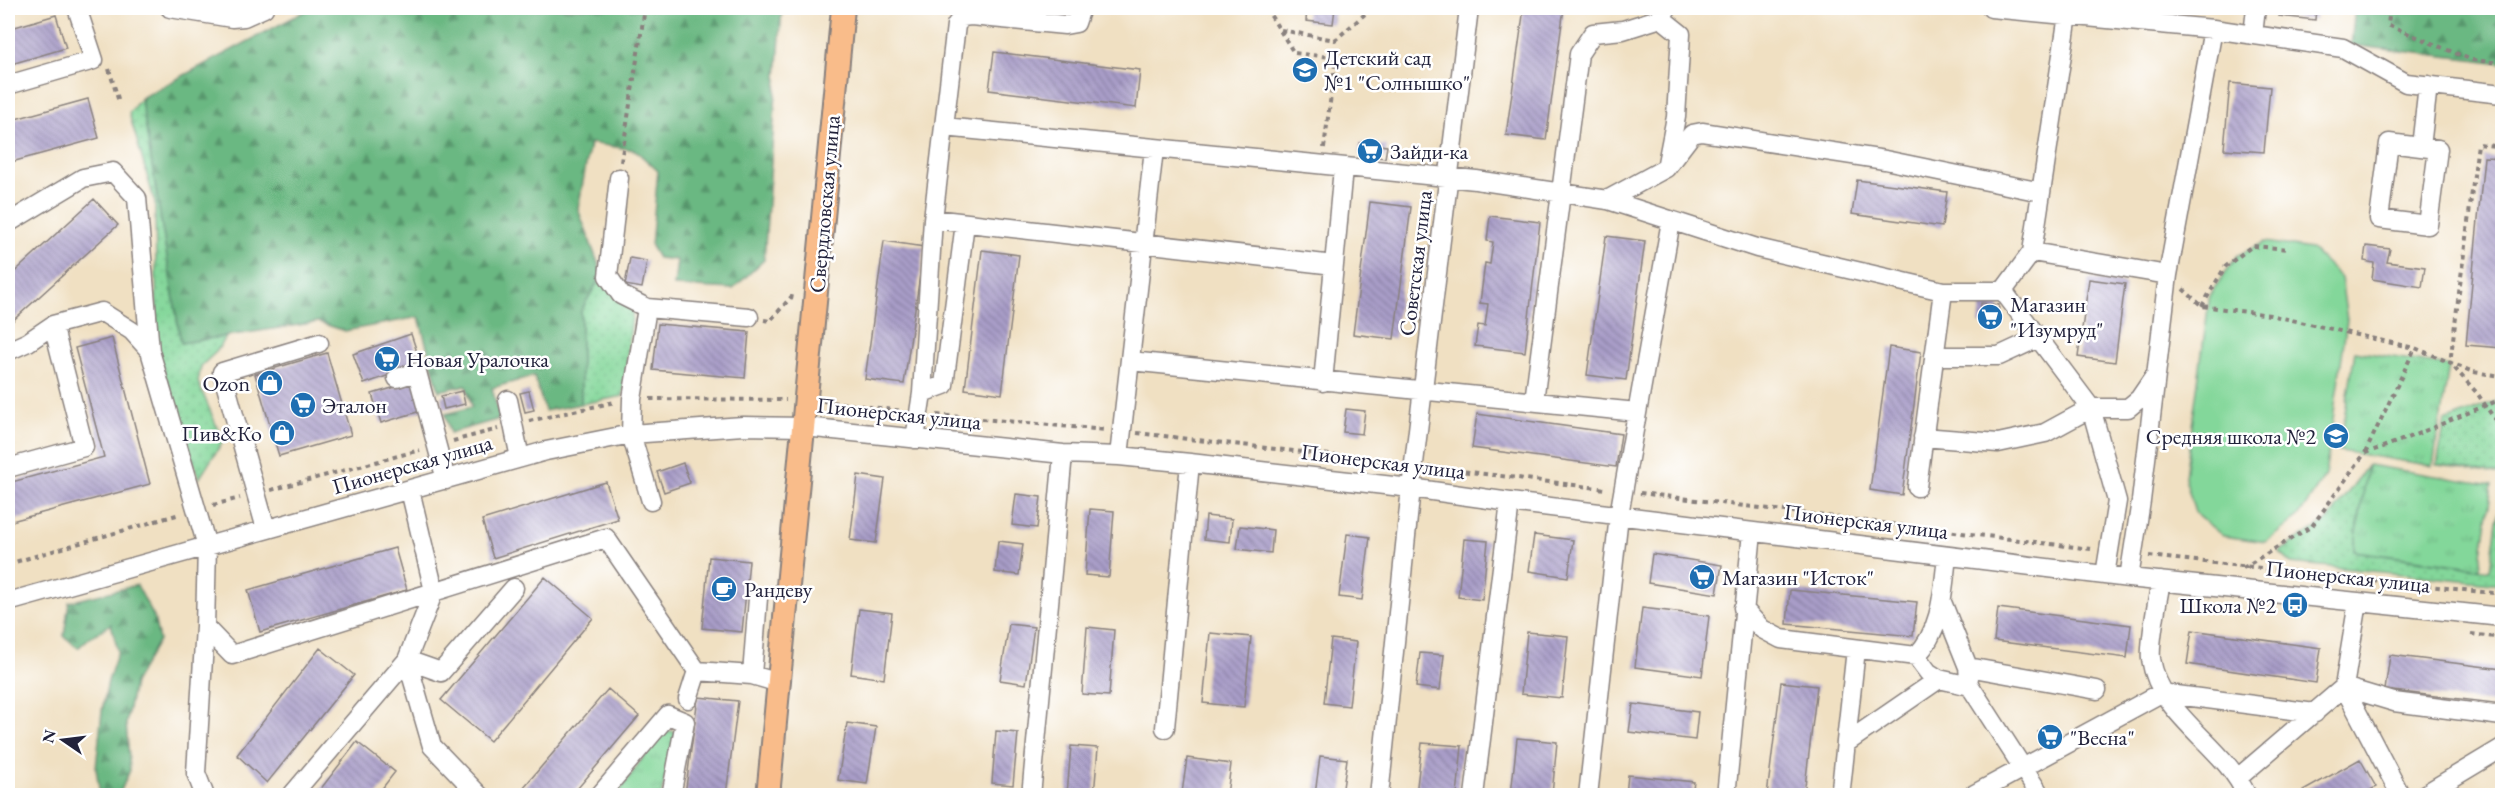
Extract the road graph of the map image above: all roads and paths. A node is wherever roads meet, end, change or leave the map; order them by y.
1 (77, 8) edge
2 (170, 8) edge
3 (645, 8) edge
4 (843, 8) edge
5 (1081, 8) edge
6 (1266, 8) edge
7 (1372, 8) edge
8 (1469, 8) edge
9 (1991, 8) edge
10 (2256, 8) edge
11 (2390, 8) edge
12 (261, 9) edge
13 (989, 12) edge
14 (1664, 13) edge
15 (2068, 15) junction
16 (2144, 15) edge
17 (2212, 29) junction
18 (1280, 30) junction
19 (2253, 35) junction
20 (1336, 57) junction
21 (2502, 63) edge
22 (1401, 65) dead end
23 (8, 85) edge
24 (2428, 85) junction
25 (2502, 94) edge
26 (944, 127) junction
27 (2421, 147) junction
28 (2502, 147) edge
29 (1154, 148) junction
30 (1321, 166) junction
31 (1343, 168) junction
32 (1666, 168) junction
33 (619, 178) joint
34 (1449, 178) junction
35 (2041, 192) junction
36 (1562, 193) junction
37 (1607, 200) junction
38 (933, 219) junction
39 (1671, 221) junction
40 (8, 223) edge
41 (964, 223) junction
42 (1143, 243) junction
43 (2289, 249) dead end
44 (2032, 252) junction
45 (1334, 265) junction
46 (2168, 274) junction
47 (1943, 291) junction
48 (2003, 291) junction
49 (815, 299) junction
50 (2202, 306) junction
51 (647, 308) junction
52 (749, 317) joint
53 (53, 325) junction
54 (2038, 338) junction
55 (319, 343) dead end
56 (2415, 348) junction
57 (8, 351) edge
58 (150, 351) junction
59 (1934, 356) junction
60 (1130, 361) junction
61 (2450, 363) junction
62 (2156, 373) junction
63 (2502, 376) edge
64 (397, 378) dead end
65 (1323, 381) junction
66 (1424, 390) junction
67 (922, 393) junction
68 (2502, 399) edge
69 (508, 400) dead end
70 (1534, 401) junction
71 (2486, 406) junction
72 (2091, 408) junction
73 (1637, 412) junction
74 (805, 427) junction
75 (2502, 430) edge
76 (631, 434) junction
77 (1923, 437) junction
78 (915, 439) junction
79 (2365, 453) junction
80 (1063, 454) junction
81 (1119, 456) junction
82 (520, 458) junction
83 (1190, 463) junction
84 (8, 468) edge
85 (446, 480) junction
86 (1917, 487) dead end
87 (1411, 488) junction
88 (410, 490) junction
89 (651, 501) dead end
90 (1510, 502) junction
91 (195, 510) junction
92 (1619, 516) junction
93 (266, 529) junction
94 (1752, 532) junction
95 (207, 546) junction
96 (1947, 556) junction
97 (8, 564) edge
98 (2243, 568) dead end
99 (2105, 575) junction
100 (2129, 578) junction
101 (2161, 581) junction
102 (514, 588) dead end
103 (434, 591) junction
104 (758, 598) dead end
105 (8, 602) edge
106 (1942, 602) junction
107 (2358, 602) junction
108 (1743, 608) junction
109 (2502, 616) edge
110 (205, 627) junction
111 (1856, 649) junction
112 (1916, 656) junction
113 (407, 660) junction
114 (1968, 667) junction
115 (697, 670) junction
116 (752, 675) junction
117 (1939, 680) junction
118 (779, 683) junction
119 (1970, 686) junction
120 (2344, 687) junction
121 (2097, 690) dead end
122 (2161, 693) junction
123 (688, 699) dead end
124 (2315, 713) junction
125 (2502, 716) edge
126 (1165, 728) dead end
127 (1846, 743) junction
128 (2502, 747) edge
129 (2024, 769) junction
130 (2239, 777) junction
131 (460, 788) edge
132 (1841, 788) dead end
133 (204, 795) edge
134 (291, 795) edge
135 (480, 795) edge
136 (599, 795) edge
137 (671, 795) edge
138 (768, 795) edge
139 (1031, 795) edge
140 (1379, 795) edge
141 (1474, 795) edge
142 (1588, 795) edge
143 (1726, 795) edge
144 (1971, 795) edge
145 (2041, 795) edge
146 (2247, 795) edge
147 (2401, 795) edge
148 (2422, 795) edge

1 - 23 street
2 - 12 street
3 - 33 path
4 - 49 main road, Свердловская улица
5 - 13 street
6 - 18 path
7 - 18 path
8 - 34 street, Советская улица
9 - 15 street
10 - 19 street
11 - 21 path
13 - 26 street
14 - 32 street
14 - 36 street
15 - 16 street
15 - 35 street
16 - 17 street
17 - 19 street
17 - 46 street
18 - 20 path
19 - 24 street
20 - 22 path
20 - 30 path
24 - 25 street
24 - 27 street
26 - 29 street
26 - 38 street
27 - 27 street
28 - 61 path
29 - 30 street
29 - 42 street
30 - 31 street
31 - 34 street
31 - 45 street
32 - 35 street
32 - 37 street
33 - 51 street
34 - 36 street
34 - 66 street, Советская улица
35 - 44 street
36 - 37 street
36 - 70 street
37 - 39 street
38 - 41 street
38 - 67 street
39 - 47 street
39 - 73 street
40 - 58 street
41 - 42 street
41 - 67 street
42 - 45 street
42 - 60 street
43 - 50 path
44 - 46 street
44 - 48 street
45 - 65 street
46 - 50 path
46 - 62 street
47 - 48 street
47 - 59 street
48 - 54 street
49 - 52 path
49 - 74 main road, Свердловская улица
50 - 56 path
51 - 52 street
51 - 76 street
53 - 57 street
53 - 58 street
53 - 84 street
54 - 59 street
54 - 72 street
55 - 93 street
56 - 61 path
56 - 79 path
58 - 91 street
59 - 77 street
60 - 65 street
60 - 81 street
61 - 63 path
61 - 71 path
62 - 72 street
62 - 100 street
64 - 85 street
65 - 66 street
66 - 70 street
66 - 87 street, Советская улица
67 - 78 street
68 - 71 path
69 - 82 street
70 - 73 street
71 - 75 path
71 - 79 path
72 - 77 street
72 - 99 street
73 - 92 street
74 - 76 street, Пионерская улица
74 - 78 street, Пионерская улица
74 - 118 main road, Свердловская улица
76 - 82 street, Пионерская улица
76 - 89 street
77 - 86 street
78 - 80 street, Пионерская улица
79 - 98 path
80 - 81 street, Пионерская улица
80 - 139 street
81 - 83 street, Пионерская улица
82 - 85 street, Пионерская улица
83 - 87 street, Пионерская улица
83 - 126 street
85 - 88 street, Пионерская улица
87 - 90 street, Пионерская улица
87 - 140 street, Советская улица
88 - 93 street, Пионерская улица
88 - 103 street
90 - 92 street, Пионерская улица
90 - 141 street
91 - 95 street
91 - 97 path
92 - 94 street, Пионерская улица
92 - 142 street
93 - 95 street, Пионерская улица
94 - 96 street, Пионерская улица
94 - 108 street
95 - 105 street, Пионерская улица
95 - 110 street
96 - 99 street, Пионерская улица
96 - 106 street
99 - 100 street, Пионерская улица
100 - 101 street, Пионерская улица
101 - 107 street, Пионерская улица
101 - 122 street
102 - 113 street
103 - 110 street
103 - 113 street
103 - 115 street
104 - 116 street
106 - 112 street
106 - 114 street
107 - 109 street, Пионерская улица
107 - 120 street
108 - 111 street
108 - 143 street
110 - 133 street
111 - 112 street
111 - 127 street
112 - 117 street
113 - 131 street
113 - 134 street
114 - 119 street
114 - 121 street
115 - 116 street
115 - 123 street
116 - 118 street
117 - 119 street
117 - 127 street
118 - 138 main road, Свердловская улица
119 - 129 street
120 - 124 street
120 - 125 street
120 - 147 street
122 - 124 street
122 - 129 street
122 - 130 street
124 - 130 street
127 - 132 street
128 - 148 street
129 - 144 street
129 - 145 street
130 - 146 street
131 - 135 street
136 - 137 street

